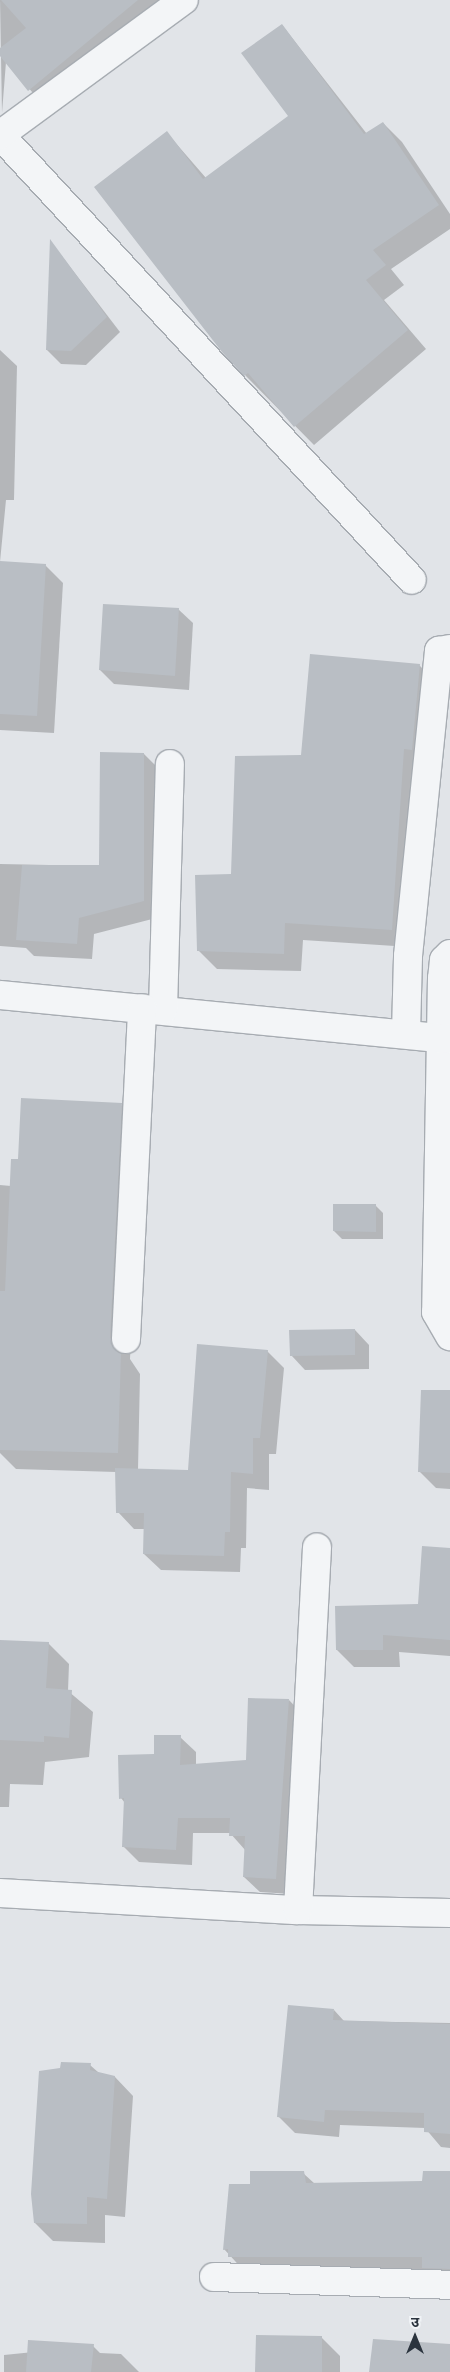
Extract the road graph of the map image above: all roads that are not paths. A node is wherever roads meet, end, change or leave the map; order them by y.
1 (184, 0) edge
2 (0, 135) edge
3 (412, 580) dead end
4 (450, 649) edge
5 (170, 764) dead end
6 (408, 956) junction
7 (447, 957) edge
8 (0, 995) edge
9 (153, 1009) junction
10 (406, 1033) junction
11 (446, 1039) edge
12 (450, 1336) edge
13 (126, 1339) dead end
14 (317, 1547) dead end
15 (0, 1892) edge
16 (298, 1910) junction
17 (450, 1913) edge
18 (214, 2277) dead end
19 (450, 2285) edge

1 - 2 street
2 - 3 street
4 - 6 street
5 - 9 street
6 - 7 street
6 - 10 street
7 - 11 street
8 - 9 street
9 - 10 street
9 - 13 street
10 - 11 street
11 - 12 street
14 - 16 street
15 - 16 street
16 - 17 street
18 - 19 street

